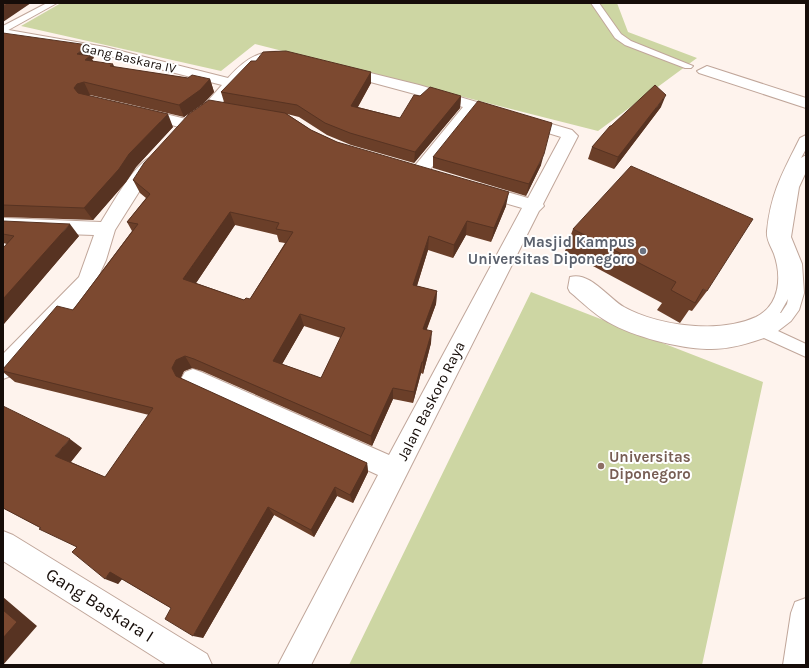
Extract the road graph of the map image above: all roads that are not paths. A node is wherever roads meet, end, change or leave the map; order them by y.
1 (53, 3) edge
2 (595, 3) edge
3 (3, 31) edge
4 (303, 61) edge
5 (325, 66) edge
6 (688, 66) dead end
7 (231, 83) junction
8 (806, 101) edge
9 (473, 105) junction
10 (806, 105) edge
11 (127, 110) edge
12 (187, 124) junction
13 (806, 138) edge
14 (806, 160) edge
15 (419, 172) edge
16 (462, 185) edge
17 (535, 206) junction
18 (3, 225) edge
19 (106, 229) junction
20 (761, 327) junction
21 (806, 351) edge
22 (3, 369) edge
23 (193, 379) dead end
24 (395, 470) junction
25 (3, 545) edge
26 (806, 613) edge
27 (196, 665) edge
28 (294, 665) edge
29 (799, 665) edge

1 - 3 lane
2 - 6 lane
3 - 7 street, Gang Baskara IV
4 - 7 street
5 - 9 street
7 - 12 street
8 - 10 lane
9 - 15 street
9 - 17 street, Jalan Baskoro Raya
11 - 12 street
12 - 19 street
13 - 20 lane
14 - 20 lane
16 - 17 street
17 - 24 street, Jalan Baskoro Raya
18 - 19 street
19 - 22 street
20 - 20 lane
20 - 21 lane
23 - 24 street
24 - 28 street, Jalan Baskoro Raya
25 - 27 street, Gang Baskara I
26 - 29 street

